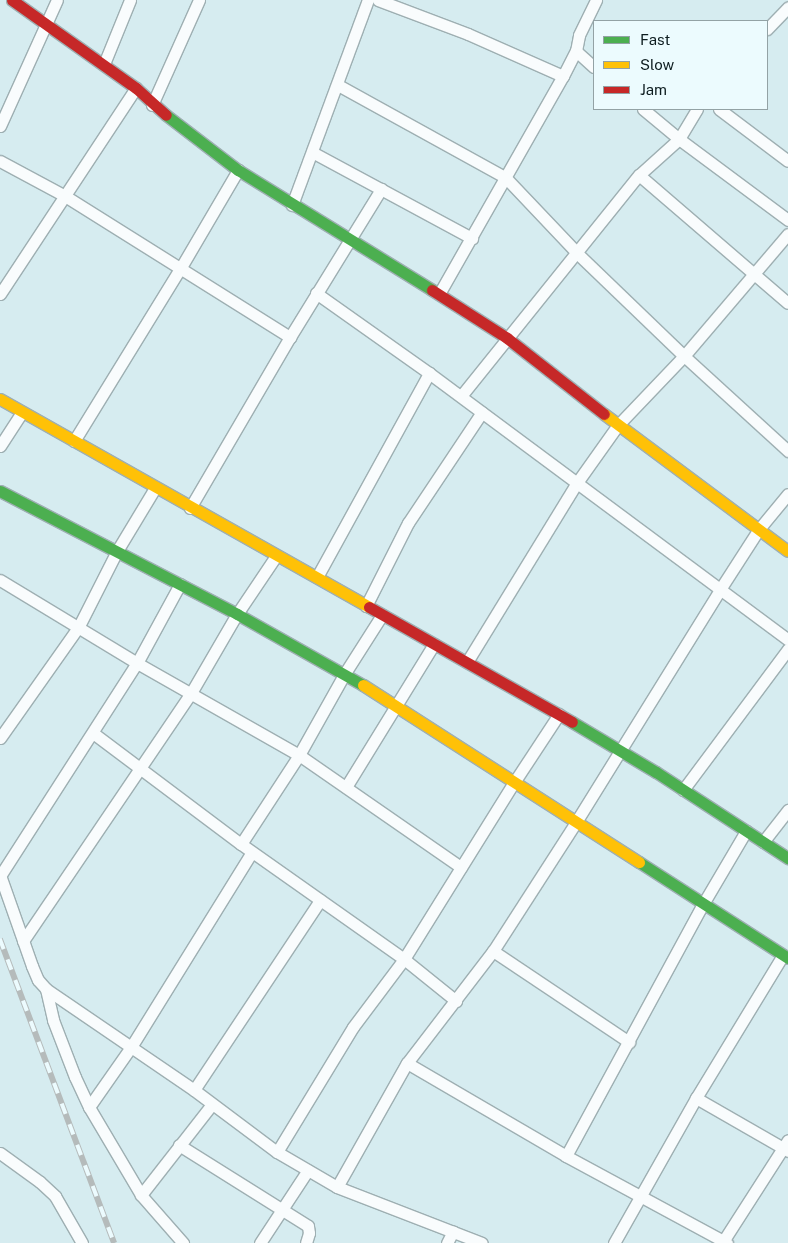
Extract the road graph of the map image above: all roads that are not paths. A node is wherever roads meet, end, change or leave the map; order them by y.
1 (12, 0) edge
2 (57, 0) edge
3 (130, 0) edge
4 (199, 0) edge
5 (368, 0) edge
6 (378, 0) edge
7 (596, 0) edge
8 (788, 6) edge
9 (45, 22) junction
10 (768, 28) edge
11 (576, 51) junction
12 (104, 64) junction
13 (593, 66) edge
14 (563, 76) junction
15 (338, 85) junction
16 (136, 88) junction
17 (152, 106) junction
18 (644, 110) edge
19 (696, 110) edge
20 (720, 110) edge
21 (0, 124) edge
22 (679, 139) junction
23 (312, 152) junction
24 (0, 160) edge
25 (788, 160) edge
26 (238, 170) junction
27 (638, 175) junction
28 (506, 177) junction
29 (382, 189) junction
30 (65, 196) junction
31 (292, 205) junction
32 (788, 220) edge
33 (788, 234) edge
34 (351, 238) junction
35 (472, 238) junction
36 (578, 254) junction
37 (180, 270) junction
38 (753, 273) junction
39 (316, 293) junction
40 (0, 294) edge
41 (439, 294) junction
42 (788, 303) edge
43 (290, 337) junction
44 (507, 338) junction
45 (684, 356) junction
46 (429, 373) junction
47 (461, 396) junction
48 (0, 399) edge
49 (22, 412) junction
50 (482, 412) junction
51 (618, 425) junction
52 (74, 441) junction
53 (0, 446) edge
54 (788, 451) edge
55 (576, 484) junction
56 (155, 488) junction
57 (0, 491) edge
58 (788, 494) edge
59 (190, 508) junction
60 (759, 529) junction
61 (117, 551) junction
62 (788, 551) edge
63 (276, 556) junction
64 (316, 577) junction
65 (0, 580) edge
66 (180, 584) junction
67 (719, 591) junction
68 (366, 606) junction
69 (238, 614) junction
70 (382, 615) junction
71 (79, 626) junction
72 (788, 640) edge
73 (434, 644) junction
74 (788, 649) edge
75 (467, 662) junction
76 (137, 663) junction
77 (345, 673) junction
78 (191, 693) junction
79 (395, 705) junction
80 (560, 714) junction
81 (93, 733) junction
82 (0, 738) edge
83 (621, 751) junction
84 (298, 755) junction
85 (140, 768) junction
86 (515, 781) junction
87 (346, 787) junction
88 (682, 790) junction
89 (788, 810) edge
90 (576, 822) junction
91 (746, 831) junction
92 (763, 842) junction
93 (241, 844) junction
94 (252, 852) junction
95 (788, 858) edge
96 (461, 867) junction
97 (0, 875) edge
98 (320, 900) junction
99 (702, 904) junction
100 (23, 941) junction
101 (493, 951) junction
102 (786, 956) edge
103 (404, 959) junction
104 (46, 989) junction
105 (456, 1000) junction
106 (629, 1042) junction
107 (131, 1047) junction
108 (407, 1063) junction
109 (194, 1090) junction
110 (696, 1098) junction
111 (212, 1104) junction
112 (89, 1107) junction
113 (179, 1145) junction
114 (786, 1147) edge
115 (277, 1152) junction
116 (0, 1153) edge
117 (566, 1156) junction
118 (308, 1170) junction
119 (337, 1187) junction
120 (141, 1195) junction
121 (641, 1195) junction
122 (281, 1209) junction
123 (453, 1231) junction
124 (724, 1242) edge
125 (82, 1243) edge
126 (182, 1243) edge
127 (260, 1243) edge
128 (306, 1243) edge
129 (447, 1243) edge
130 (482, 1243) edge
131 (614, 1243) edge

1 - 9 street
2 - 9 street
3 - 12 street
4 - 17 street
5 - 15 street
6 - 14 street
7 - 11 street
8 - 10 street
9 - 12 street
9 - 21 street
11 - 13 street
11 - 14 street
12 - 16 street
14 - 28 street
15 - 23 street
15 - 28 street
16 - 17 street
16 - 30 street
17 - 26 street
18 - 22 street
19 - 22 street
20 - 25 street
22 - 27 street
22 - 32 street
23 - 29 street
23 - 31 street
24 - 30 street
26 - 31 street
26 - 37 street
27 - 36 street
27 - 38 street
28 - 35 street
28 - 36 street
29 - 34 street
29 - 35 street
30 - 37 street
30 - 40 street
31 - 34 street
33 - 38 street
34 - 39 street
34 - 41 street
35 - 41 street
36 - 44 street
36 - 45 street
37 - 43 street
37 - 52 street
38 - 42 street
38 - 45 street
39 - 43 street
39 - 46 street
41 - 44 street
43 - 59 street
44 - 47 street
44 - 51 street
45 - 51 street
45 - 54 street
46 - 47 street
46 - 64 street
47 - 50 street
48 - 49 street
49 - 52 street
49 - 53 street
50 - 55 street
50 - 68 street
51 - 55 street
51 - 60 street
52 - 56 street
55 - 67 street
55 - 75 street
56 - 59 street
56 - 61 street
57 - 61 street
58 - 60 street
59 - 63 street
60 - 62 street
60 - 67 street
61 - 66 street
61 - 71 street
63 - 64 street
63 - 69 street
64 - 68 street
65 - 71 street
66 - 69 street
66 - 76 street
67 - 72 street
67 - 83 street
68 - 70 street
69 - 77 street
69 - 78 street
70 - 73 street
70 - 77 street
71 - 76 street
71 - 82 street
73 - 75 street
73 - 79 street
74 - 88 street
75 - 80 street
76 - 78 street
76 - 81 street
77 - 79 street
77 - 84 street
78 - 84 street
78 - 85 street
79 - 86 street
79 - 87 street
80 - 83 street
80 - 86 street
81 - 85 street
81 - 97 street
83 - 88 street
83 - 90 street
84 - 87 street
84 - 93 street
85 - 93 street
85 - 100 street
86 - 90 street
86 - 96 street
87 - 96 street
88 - 91 street
89 - 92 street
90 - 99 street
90 - 101 street
91 - 92 street
91 - 99 street
92 - 95 street
93 - 94 street
94 - 98 street
94 - 107 street
96 - 103 street
97 - 100 street
98 - 103 street
98 - 109 street
99 - 102 street
99 - 106 street
100 - 104 street
101 - 105 street
101 - 106 street
102 - 110 street
103 - 105 street
103 - 115 street
104 - 107 street
104 - 112 street
105 - 108 street
106 - 117 street
107 - 109 street
107 - 112 street
108 - 117 street
108 - 119 street
109 - 111 street
110 - 114 street
110 - 121 street
111 - 113 street
111 - 115 street
112 - 120 street
113 - 120 street
113 - 122 street
114 - 124 street
115 - 118 street
116 - 125 street
117 - 121 street
118 - 119 street
118 - 122 street
119 - 123 street
120 - 126 street
121 - 124 street
121 - 131 street
122 - 127 street
122 - 128 street
123 - 129 street
123 - 130 street

